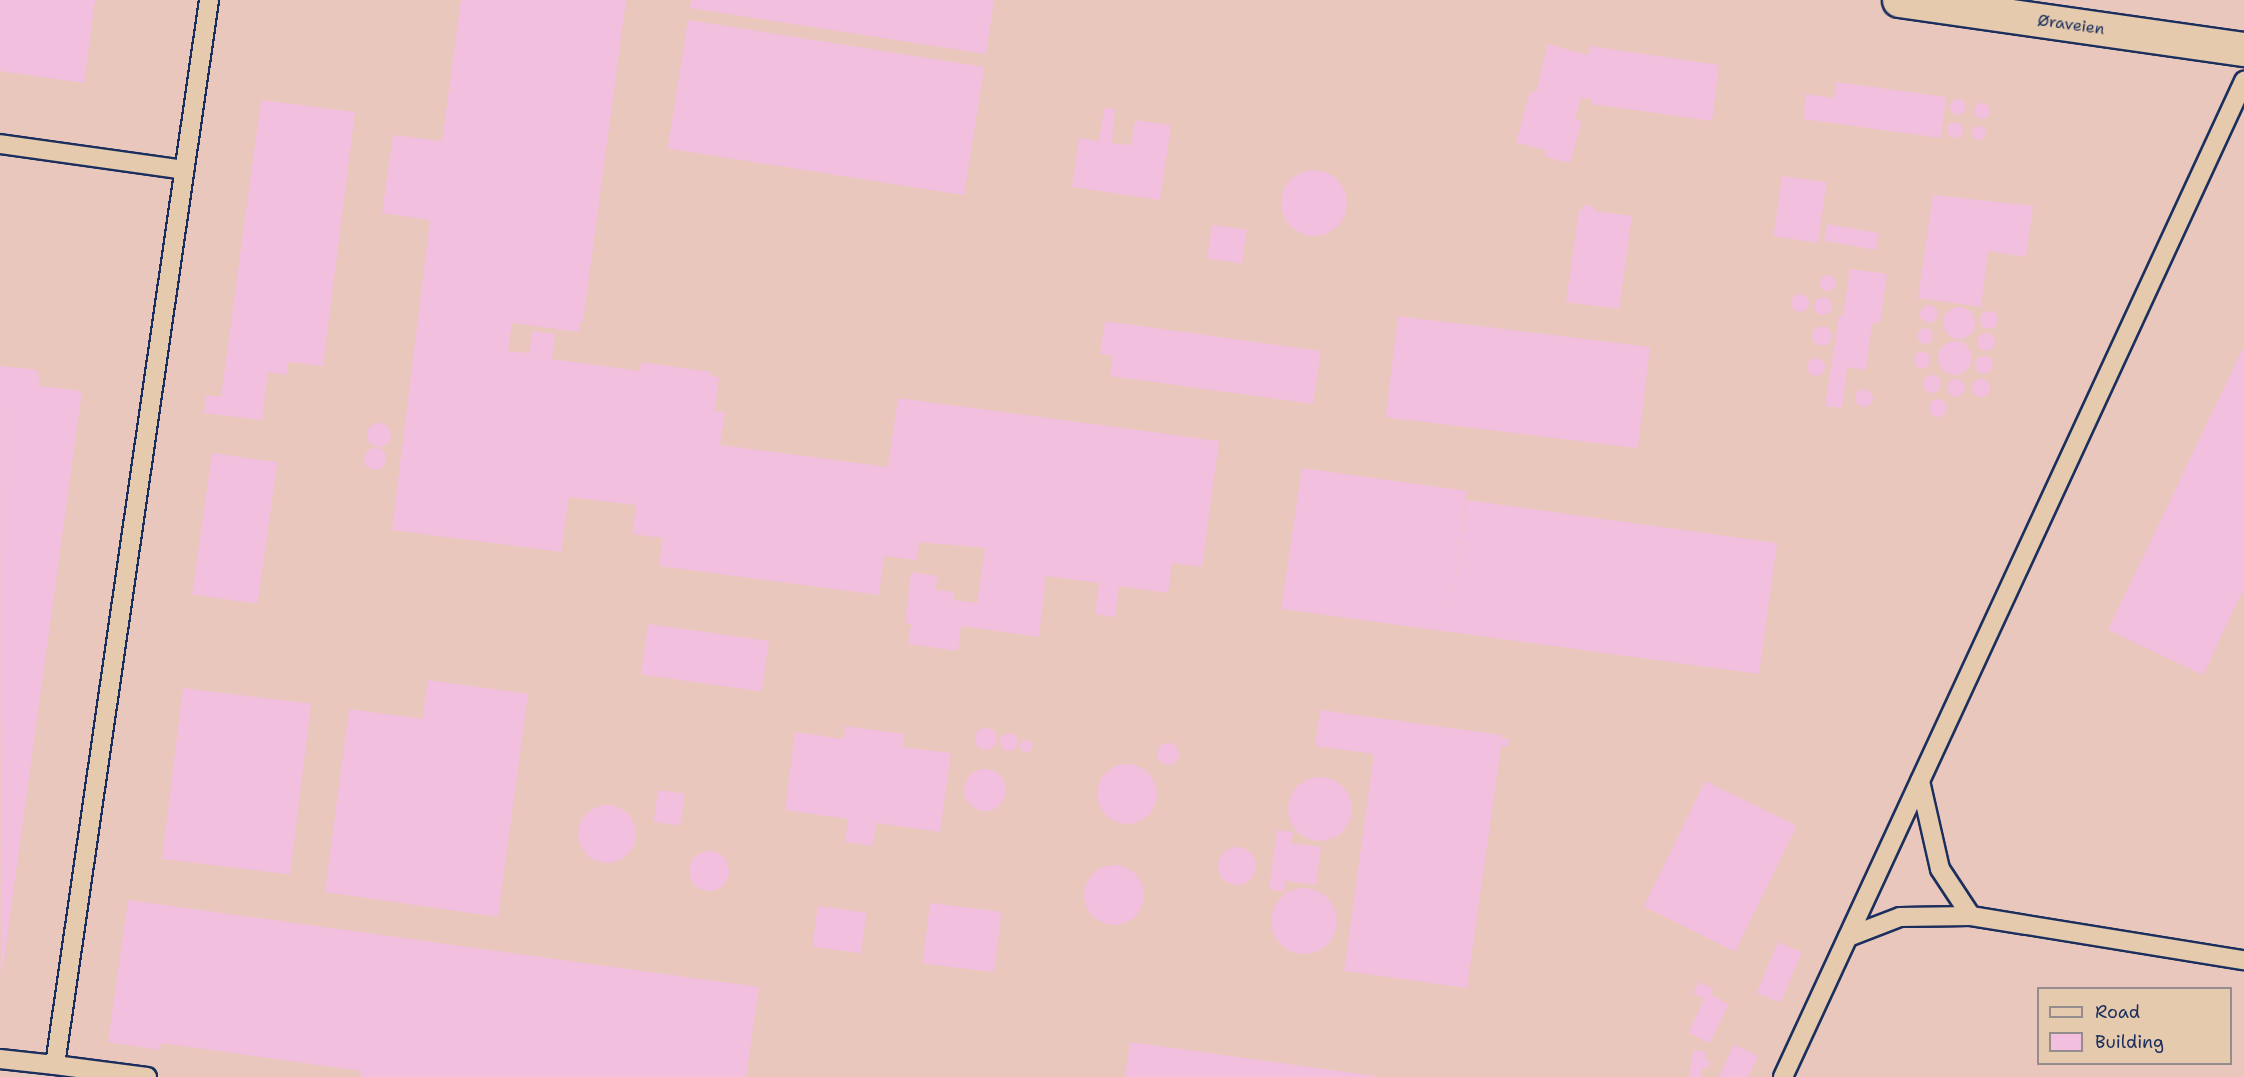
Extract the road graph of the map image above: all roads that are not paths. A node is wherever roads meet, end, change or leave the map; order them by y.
1 (208, 0) edge
2 (1899, 0) edge
3 (2244, 49) edge
4 (2244, 81) edge
5 (0, 144) edge
6 (184, 170) junction
7 (1920, 781) junction
8 (1971, 916) junction
9 (1848, 937) junction
10 (2244, 960) edge
11 (0, 1059) edge
12 (55, 1065) junction
13 (147, 1077) edge
14 (1783, 1077) edge

1 - 6 lane
2 - 3 street, Øraveien
4 - 7 lane
5 - 6 lane
6 - 12 lane
7 - 8 lane
7 - 9 lane
8 - 9 lane
8 - 10 lane
9 - 14 lane
11 - 12 lane
12 - 13 lane

